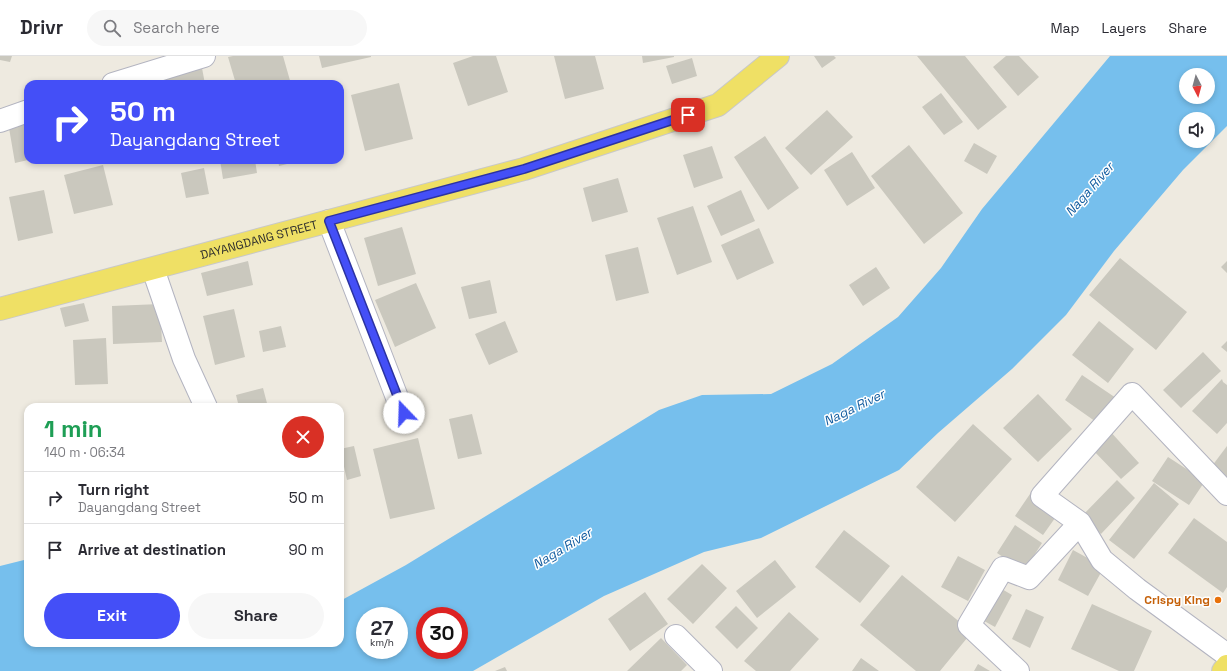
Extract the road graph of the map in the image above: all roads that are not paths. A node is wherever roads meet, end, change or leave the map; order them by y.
1 (204, 56) edge
2 (778, 56) edge
3 (126, 80) edge
4 (24, 112) edge
5 (0, 121) edge
6 (329, 221) junction
7 (153, 269) junction
8 (0, 309) edge
9 (204, 403) edge
10 (404, 413) dead end
11 (1227, 494) edge
12 (1080, 522) junction
13 (676, 636) dead end
14 (1227, 655) edge
15 (1227, 666) edge
16 (711, 671) edge
17 (1018, 671) edge
18 (1223, 671) edge

1 - 3 street
2 - 6 main road, DAYANGDANG STREET
4 - 5 street
6 - 7 main road, DAYANGDANG STREET
6 - 10 street
7 - 8 main road, DAYANGDANG STREET
7 - 9 street
11 - 12 street
12 - 14 street
12 - 17 street
13 - 16 street
15 - 18 main road

